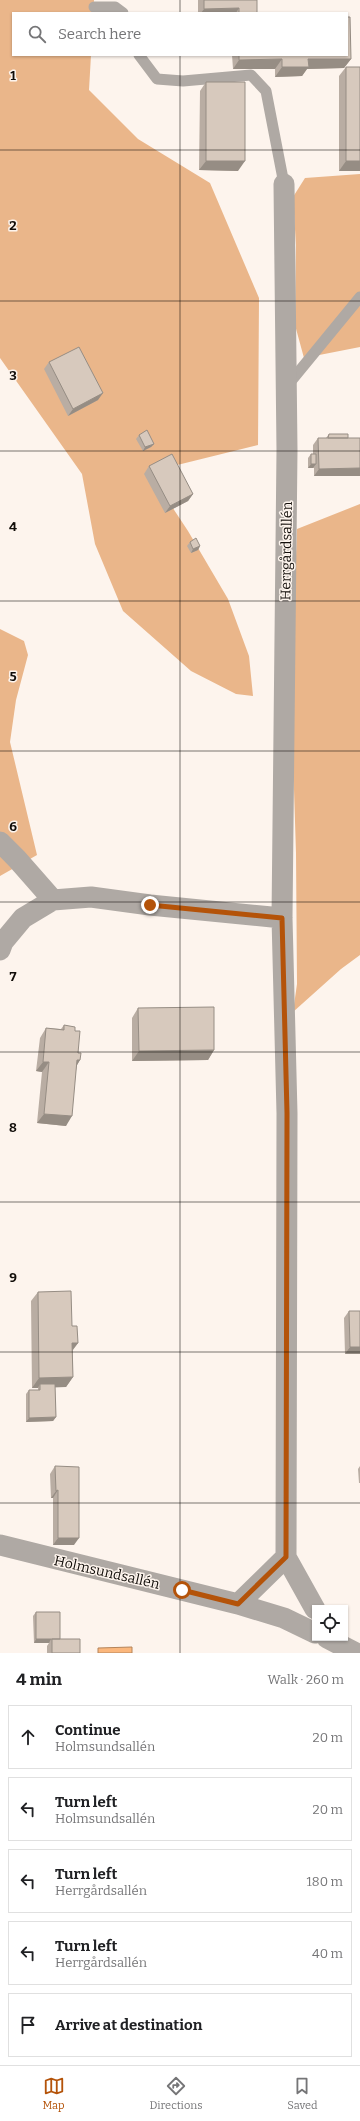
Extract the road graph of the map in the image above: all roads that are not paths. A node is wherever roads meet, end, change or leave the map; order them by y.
1 (94, 7) dead end
2 (122, 12) edge
3 (140, 56) edge
4 (284, 184) joint
5 (360, 297) edge
6 (287, 386) junction
7 (0, 842) edge
8 (53, 900) junction
9 (282, 918) junction
10 (0, 950) edge
11 (0, 1545) edge
12 (286, 1557) junction
13 (238, 1604) junction
14 (313, 1605) edge
15 (312, 1630) edge
16 (334, 1641) edge
17 (356, 1653) edge

1 - 2 lane
3 - 4 lane
4 - 6 street, Herrgårdsallén
5 - 6 lane
6 - 9 street, Herrgårdsallén
7 - 8 street
8 - 9 street
8 - 10 street
9 - 12 street, Herrgårdsallén
11 - 13 street, Holmsundsallén
12 - 13 street
12 - 14 street
13 - 15 street, Holmsundsallén
16 - 17 street, Holmsundsallén

